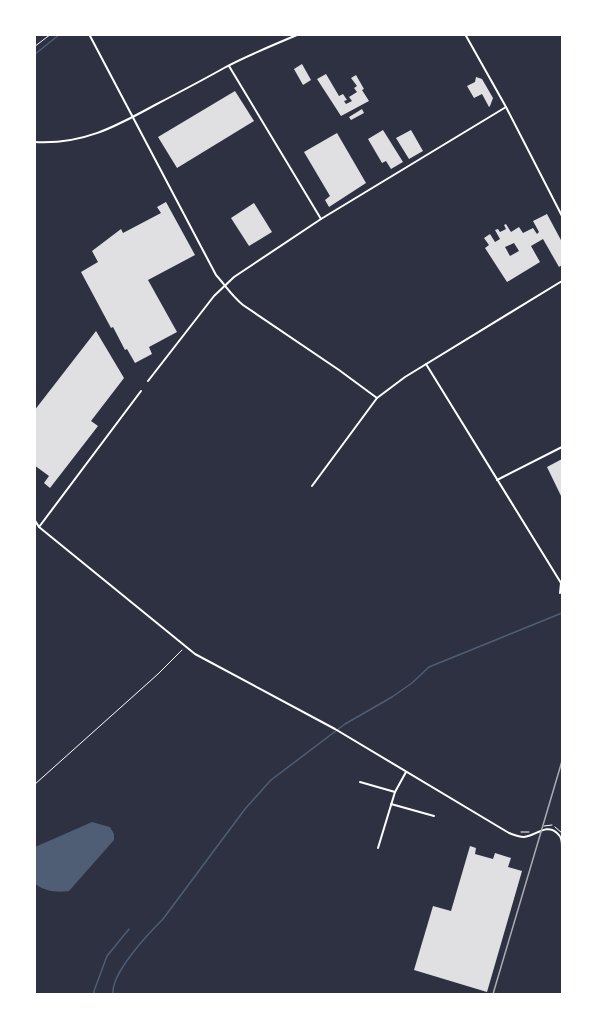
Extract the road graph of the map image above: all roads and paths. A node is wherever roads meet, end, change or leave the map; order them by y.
1 (51, 34) edge
2 (89, 34) edge
3 (299, 34) edge
4 (465, 34) edge
5 (292, 36) edge
6 (34, 47) edge
7 (229, 66) junction
8 (506, 107) junction
9 (132, 118) junction
10 (34, 142) edge
11 (562, 216) edge
12 (321, 219) junction
13 (562, 281) edge
14 (225, 285) junction
15 (426, 364) junction
16 (148, 381) dead end
17 (141, 391) dead end
18 (377, 398) junction
19 (562, 447) edge
20 (497, 480) junction
21 (312, 486) dead end
22 (34, 519) edge
23 (39, 527) junction
24 (560, 593) dead end
25 (186, 646) junction
26 (406, 772) junction
27 (360, 782) dead end
28 (34, 785) edge
29 (395, 792) junction
30 (391, 804) junction
31 (434, 816) dead end
32 (530, 831) dead end
33 (519, 832) dead end
34 (562, 847) edge
35 (378, 848) dead end

1 - 6 path
2 - 9 street
3 - 5 street
4 - 8 street
5 - 7 street
7 - 9 street
7 - 12 street
8 - 11 street
8 - 12 street
9 - 10 street
9 - 14 street
12 - 14 street
13 - 15 street
14 - 16 street
14 - 18 street
15 - 18 street
15 - 20 street
17 - 23 street
18 - 21 street
19 - 20 street
20 - 24 street
22 - 23 street
23 - 25 street
25 - 26 street
25 - 28 path
26 - 29 street
26 - 34 street
27 - 29 street
29 - 30 street
30 - 31 street
30 - 35 street
32 - 33 path

